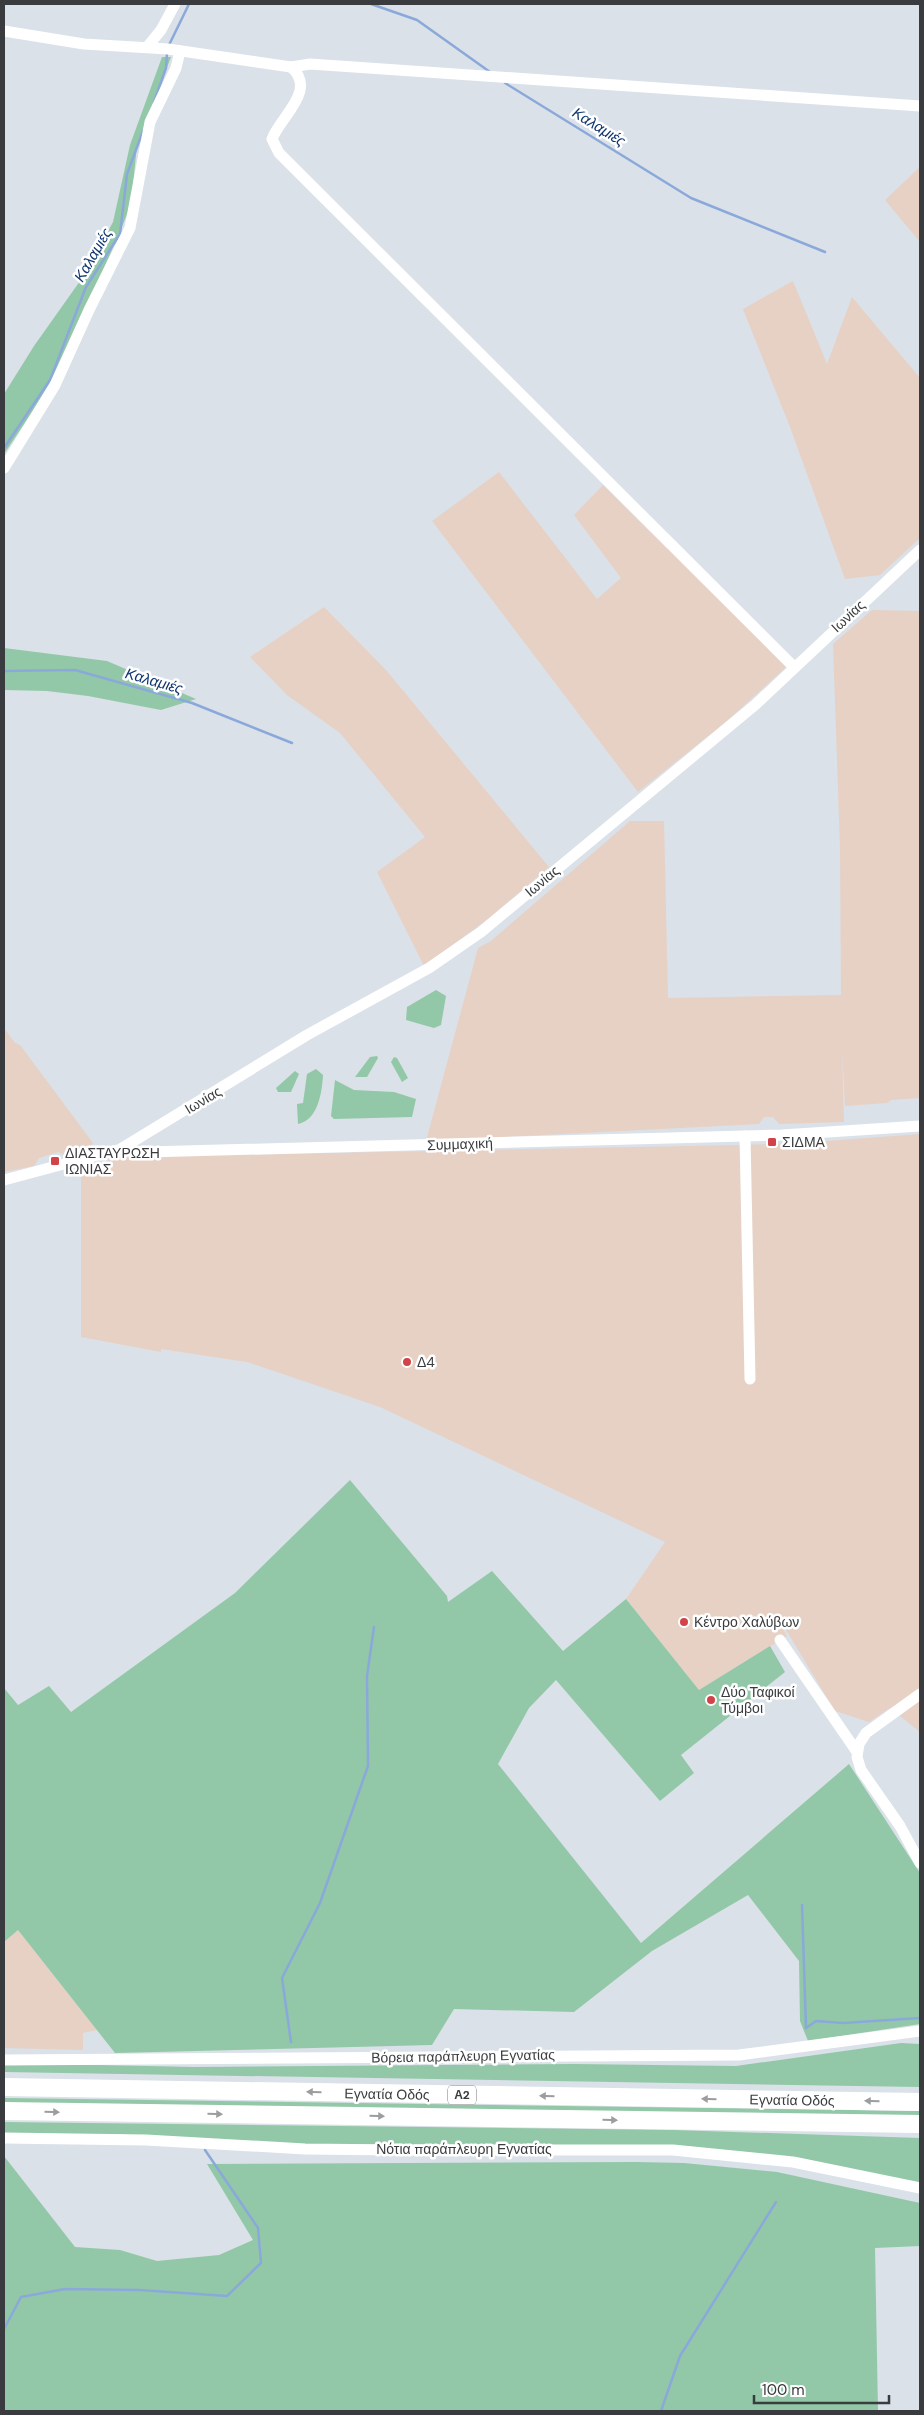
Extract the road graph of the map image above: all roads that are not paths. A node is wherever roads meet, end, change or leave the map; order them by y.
1 (175, 4) edge
2 (4, 31) edge
3 (148, 46) junction
4 (180, 51) junction
5 (291, 68) junction
6 (920, 106) edge
7 (4, 468) edge
8 (920, 550) edge
9 (794, 667) junction
10 (920, 1126) edge
11 (144, 1135) junction
12 (745, 1136) junction
13 (119, 1150) junction
14 (147, 1152) junction
15 (4, 1180) edge
16 (750, 1379) dead end
17 (780, 1640) dead end
18 (920, 1694) edge
19 (857, 1752) junction
20 (920, 1863) edge
21 (920, 2031) edge
22 (4, 2060) edge
23 (4, 2088) edge
24 (920, 2102) edge
25 (4, 2111) edge
26 (920, 2124) edge
27 (4, 2138) edge
28 (920, 2188) edge

1 - 3 street
2 - 3 street
3 - 4 street
4 - 5 street
4 - 7 street
5 - 6 street
5 - 9 street
8 - 9 street, Ιωνίας
9 - 11 street, Ιωνίας
10 - 12 street, Συμμαχική
11 - 13 street, Ιωνίας
11 - 14 street
12 - 14 street, Συμμαχική
12 - 16 street
13 - 14 street, Συμμαχική
13 - 15 street, Συμμαχική
17 - 19 street
18 - 19 street
19 - 20 street
21 - 22 street, Βόρεια παράπλευρη Εγνατίας
24 -> 23 highway, Εγνατία Οδός / Α2
25 -> 26 highway, Εγνατία Οδός / Α2
27 - 28 street, Νότια παράπλευρη Εγνατίας

